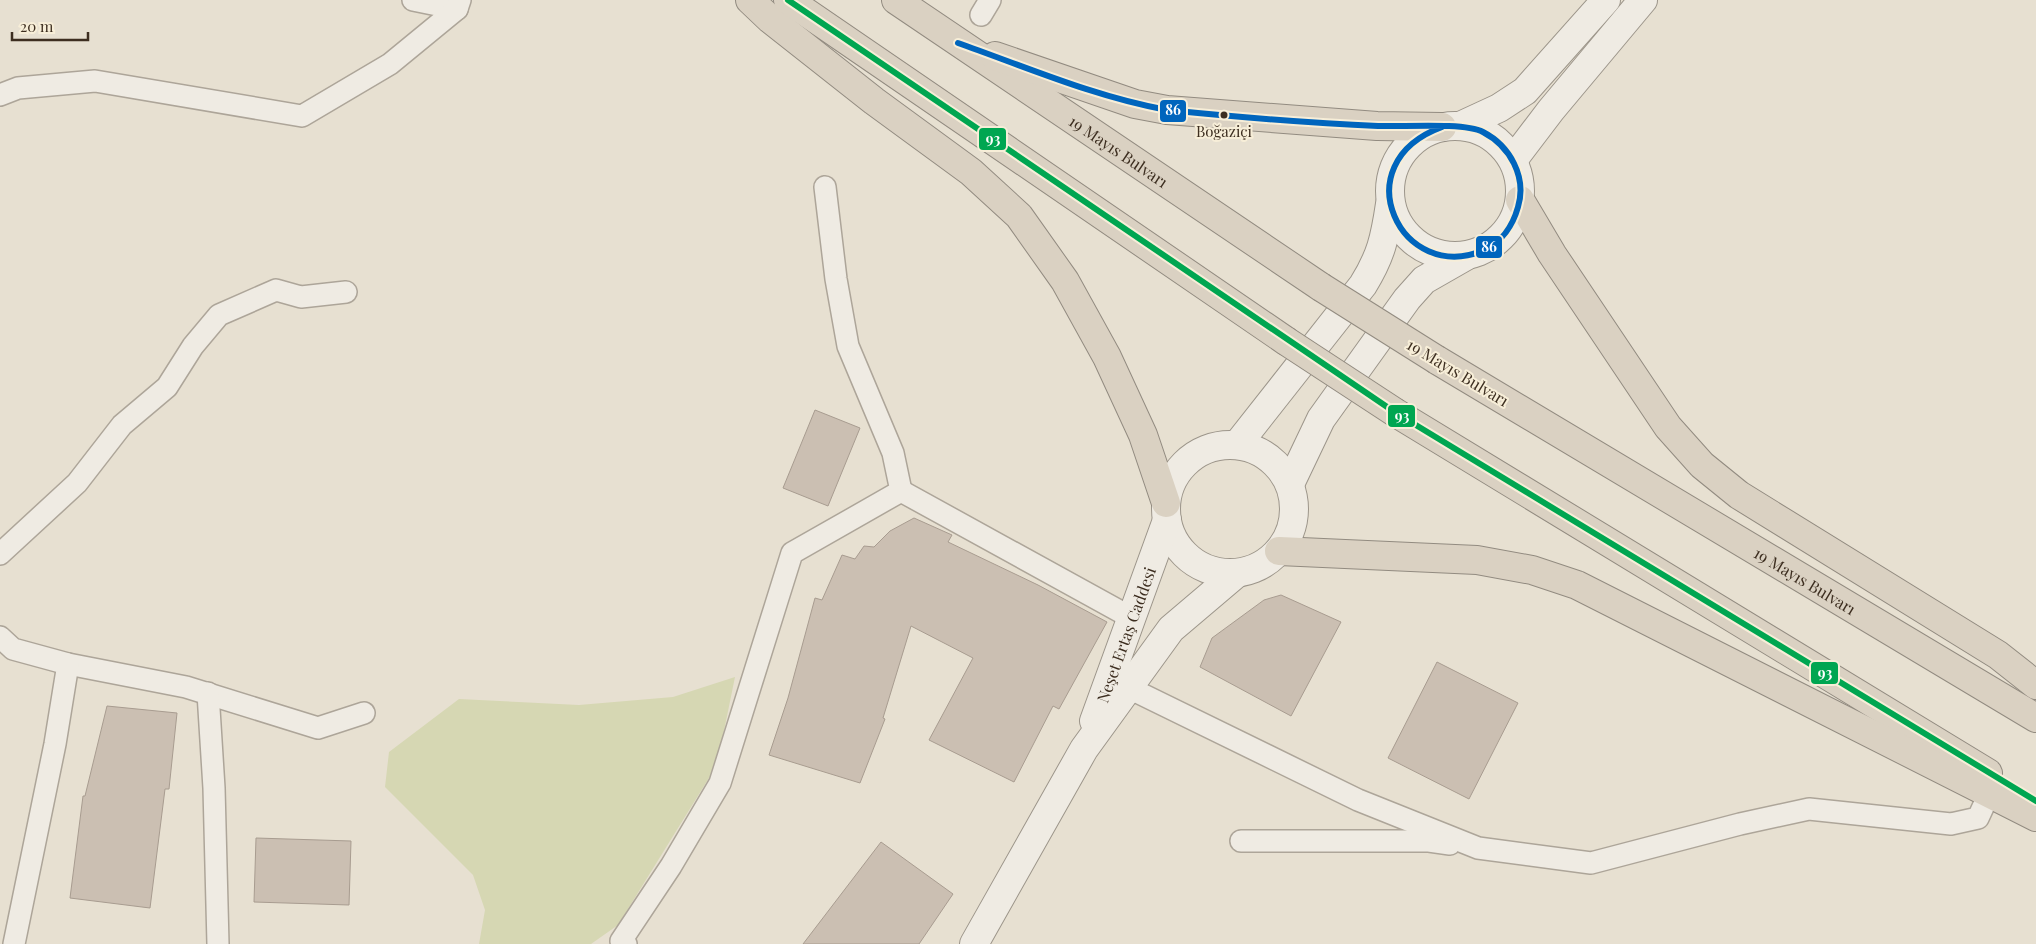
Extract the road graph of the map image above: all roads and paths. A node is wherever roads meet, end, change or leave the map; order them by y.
1 (413, 0) edge
2 (750, 0) edge
3 (788, 0) edge
4 (896, 0) edge
5 (1606, 0) edge
6 (1643, 0) edge
7 (458, 4) edge
8 (958, 43) junction
9 (0, 95) edge
10 (1451, 126) junction
11 (1513, 160) junction
12 (825, 187) dead end
13 (1520, 200) junction
14 (1390, 204) junction
15 (1466, 256) junction
16 (346, 292) dead end
17 (1237, 445) junction
18 (1290, 484) junction
19 (901, 490) junction
20 (1166, 511) junction
21 (1279, 551) junction
22 (0, 554) edge
23 (1237, 573) junction
24 (1130, 617) junction
25 (0, 637) edge
26 (68, 664) junction
27 (2036, 685) edge
28 (1129, 688) junction
29 (208, 693) junction
30 (364, 713) dead end
31 (2036, 718) edge
32 (1084, 749) junction
33 (1990, 792) junction
34 (2036, 801) edge
35 (2036, 816) edge
36 (1241, 841) dead end
37 (1478, 848) junction
38 (14, 944) edge
39 (218, 944) edge
40 (626, 944) edge
41 (974, 944) edge

1 - 7 street
2 - 20 highway
3 - 34 highway, bridge
4 - 8 highway, 19 Mayıs Bulvarı
5 - 10 main road
6 - 11 main road
7 - 9 street
8 - 10 highway
8 - 31 highway, 19 Mayıs Bulvarı, bridge
10 - 11 main road
10 - 14 main road
11 - 13 main road
12 - 19 street
13 - 15 main road
13 - 27 highway
14 - 15 main road
14 - 17 main road
15 - 18 main road
16 - 22 street
17 - 18 main road
17 - 20 main road
18 - 21 main road
19 - 24 street
19 - 40 street
20 - 23 main road
20 - 24 main road, Neşet Ertaş Caddesi
21 - 23 main road
21 - 33 highway
23 - 28 main road, Neşet Ertaş Caddesi
24 - 32 main road, Neşet Ertaş Caddesi
25 - 26 street
26 - 29 street
26 - 38 street
28 - 32 main road, Neşet Ertaş Caddesi
28 - 37 street
29 - 30 street
29 - 39 street
32 - 41 main road, Neşet Ertaş Caddesi
33 - 35 highway
33 - 37 street
36 - 37 street

